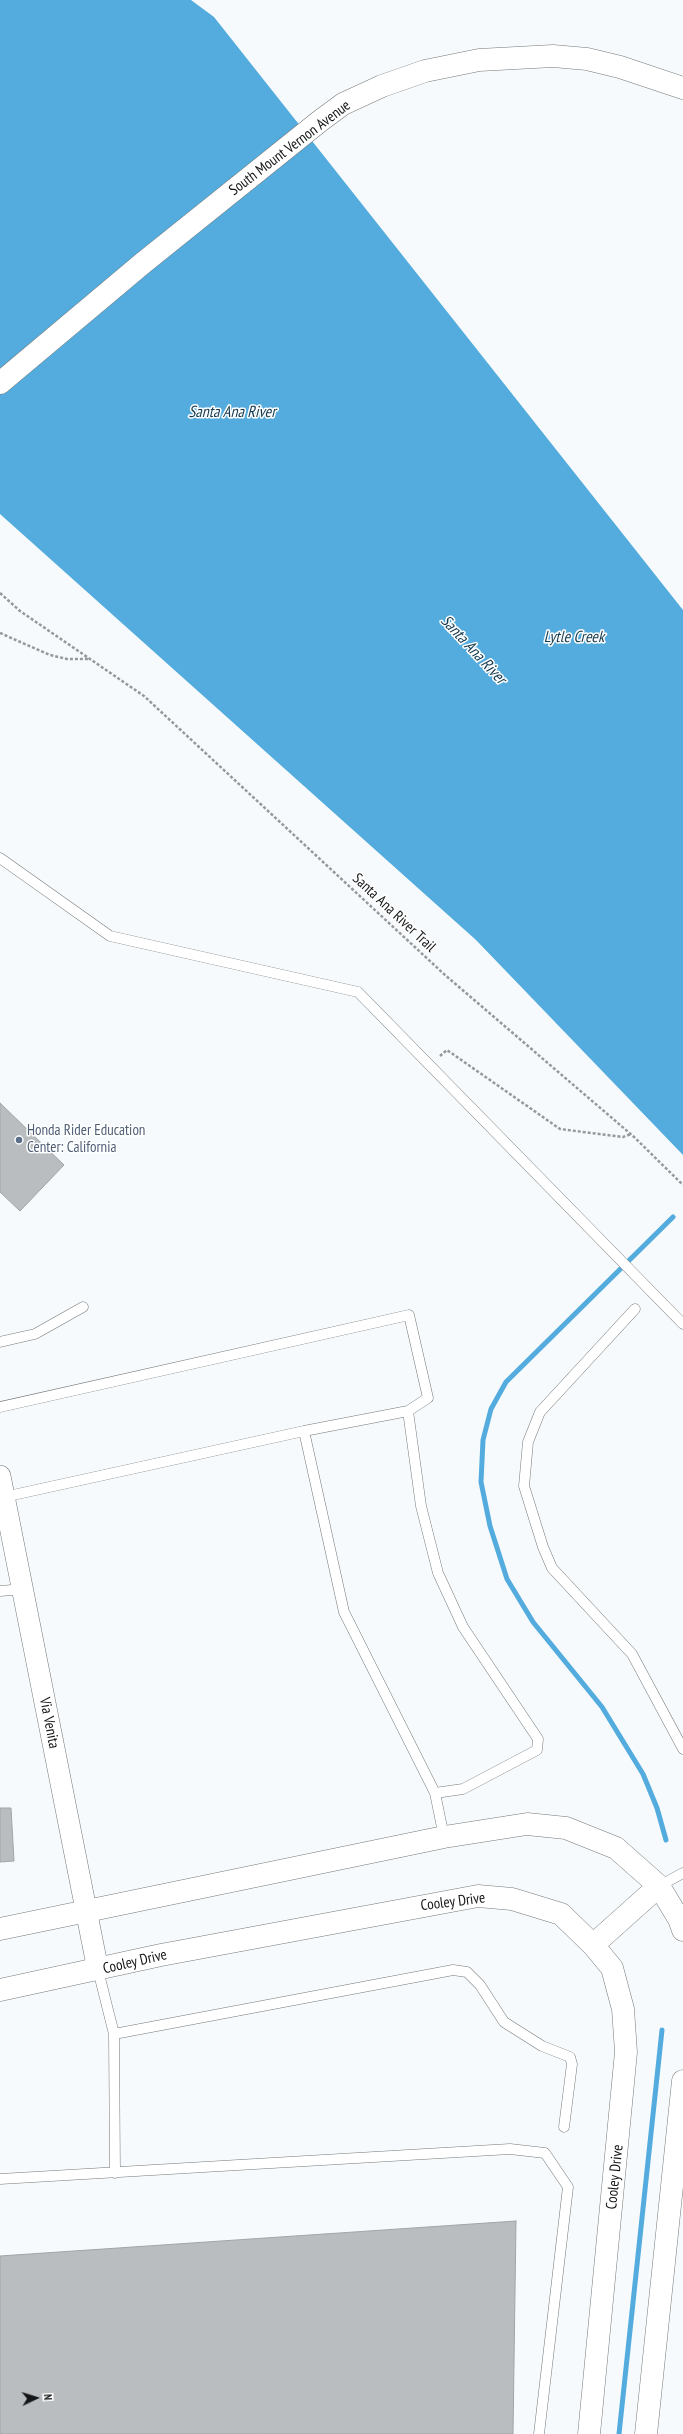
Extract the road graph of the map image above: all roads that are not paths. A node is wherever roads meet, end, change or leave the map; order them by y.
1 (683, 88) edge
2 (0, 383) edge
3 (0, 858) edge
4 (83, 1307) dead end
5 (635, 1309) dead end
6 (683, 1324) edge
7 (0, 1342) edge
8 (0, 1407) edge
9 (408, 1411) junction
10 (304, 1431) junction
11 (0, 1476) edge
12 (4, 1497) junction
13 (23, 1589) junction
14 (0, 1591) edge
15 (683, 1749) edge
16 (435, 1793) junction
17 (444, 1837) junction
18 (683, 1872) edge
19 (659, 1886) junction
20 (86, 1910) junction
21 (0, 1929) edge
22 (683, 1930) edge
23 (592, 1945) junction
24 (98, 1970) junction
25 (0, 1990) edge
26 (114, 2034) junction
27 (683, 2081) edge
28 (564, 2127) dead end
29 (115, 2173) junction
30 (0, 2180) edge
31 (539, 2434) edge
32 (589, 2434) edge
33 (646, 2434) edge

1 - 2 street, South Mount Vernon Avenue
3 - 6 lane
4 - 7 lane
5 - 15 lane
8 - 9 lane
9 - 10 lane
9 - 16 lane
10 - 12 lane
10 - 16 lane
11 - 12 street, Via Venita
12 - 13 street, Via Venita
13 - 14 lane
13 - 20 street, Via Venita
16 - 17 lane
17 - 19 street
17 - 20 street
18 - 19 lane
19 - 22 street
19 - 23 street
20 - 21 street
20 - 24 street, Via Venita
23 - 24 street, Cooley Drive
23 - 32 street, Cooley Drive
24 - 25 street, Cooley Drive
24 - 26 lane
26 - 28 lane
26 - 29 lane
27 - 33 street
29 - 30 lane
29 - 31 lane

